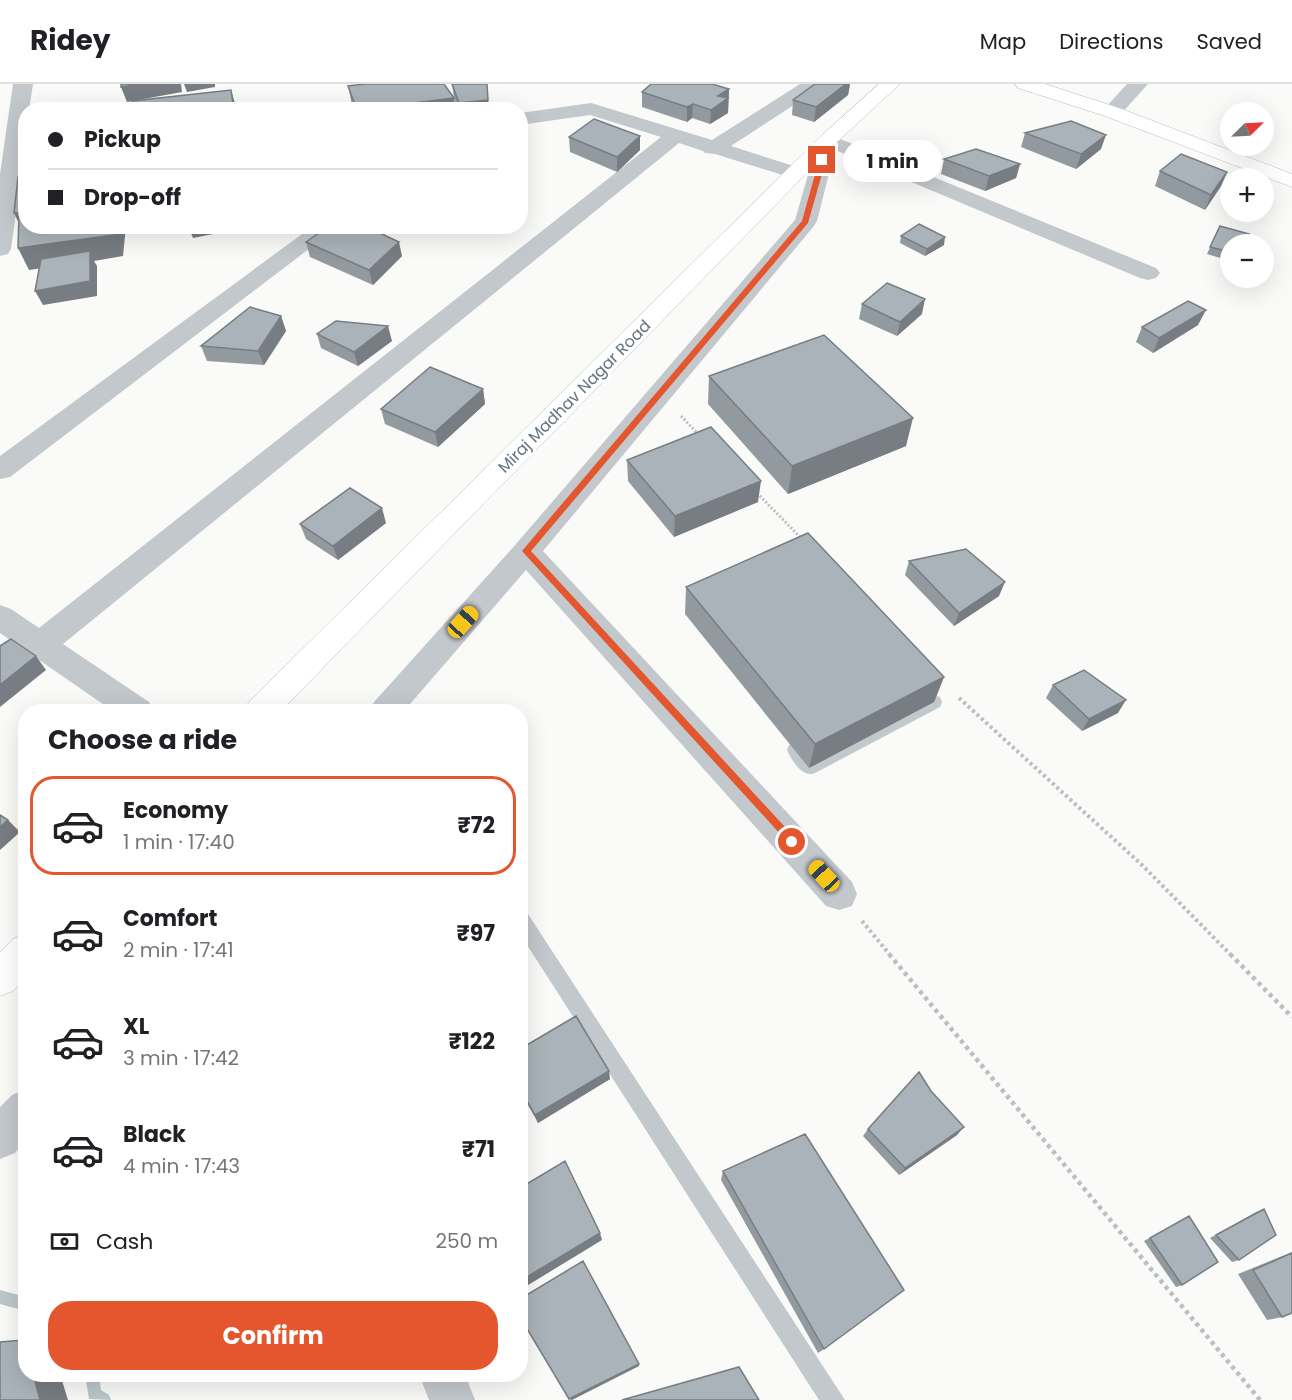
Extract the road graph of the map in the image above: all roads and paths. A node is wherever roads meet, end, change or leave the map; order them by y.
1 (23, 84) edge
2 (813, 84) edge
3 (890, 84) edge
4 (1024, 84) edge
5 (1138, 84) edge
6 (22, 102) edge
7 (1112, 112) junction
8 (528, 118) edge
9 (674, 137) junction
10 (828, 140) junction
11 (712, 148) junction
12 (18, 167) edge
13 (796, 173) junction
14 (1292, 181) edge
15 (17, 184) edge
16 (317, 234) edge
17 (0, 249) edge
18 (1148, 273) dead end
19 (659, 394) junction
20 (700, 436) edge
21 (0, 470) edge
22 (750, 486) edge
23 (807, 544) edge
24 (526, 551) junction
25 (0, 617) edge
26 (41, 644) junction
27 (911, 676) edge
28 (903, 693) edge
29 (955, 695) dead end
30 (934, 702) junction
31 (128, 704) edge
32 (267, 704) edge
33 (391, 704) edge
34 (787, 741) edge
35 (839, 894) joint
36 (528, 929) edge
37 (18, 959) edge
38 (0, 978) edge
39 (1292, 1017) edge
40 (18, 1118) edge
41 (0, 1138) edge
42 (445, 1382) edge
43 (452, 1400) edge
44 (833, 1400) edge
45 (1260, 1400) edge

1 - 6 street
2 - 11 street
3 - 10 street, Miraj Madhav Nagar Road
4 - 7 street
5 - 7 street
7 - 14 street
8 - 9 street
9 - 11 street
9 - 26 street
10 - 13 street, Miraj Madhav Nagar Road
10 - 18 street
10 - 19 street
11 - 13 street
12 - 15 street
13 - 32 street, Miraj Madhav Nagar Road
15 - 17 street
16 - 21 street
19 - 20 path
19 - 24 street
22 - 23 path
24 - 33 street
24 - 35 street
25 - 26 street
26 - 31 street
27 - 30 lane
28 - 30 lane
29 - 39 path
30 - 34 lane
35 - 45 path
36 - 44 lane
37 - 38 street
40 - 41 street
42 - 43 street

